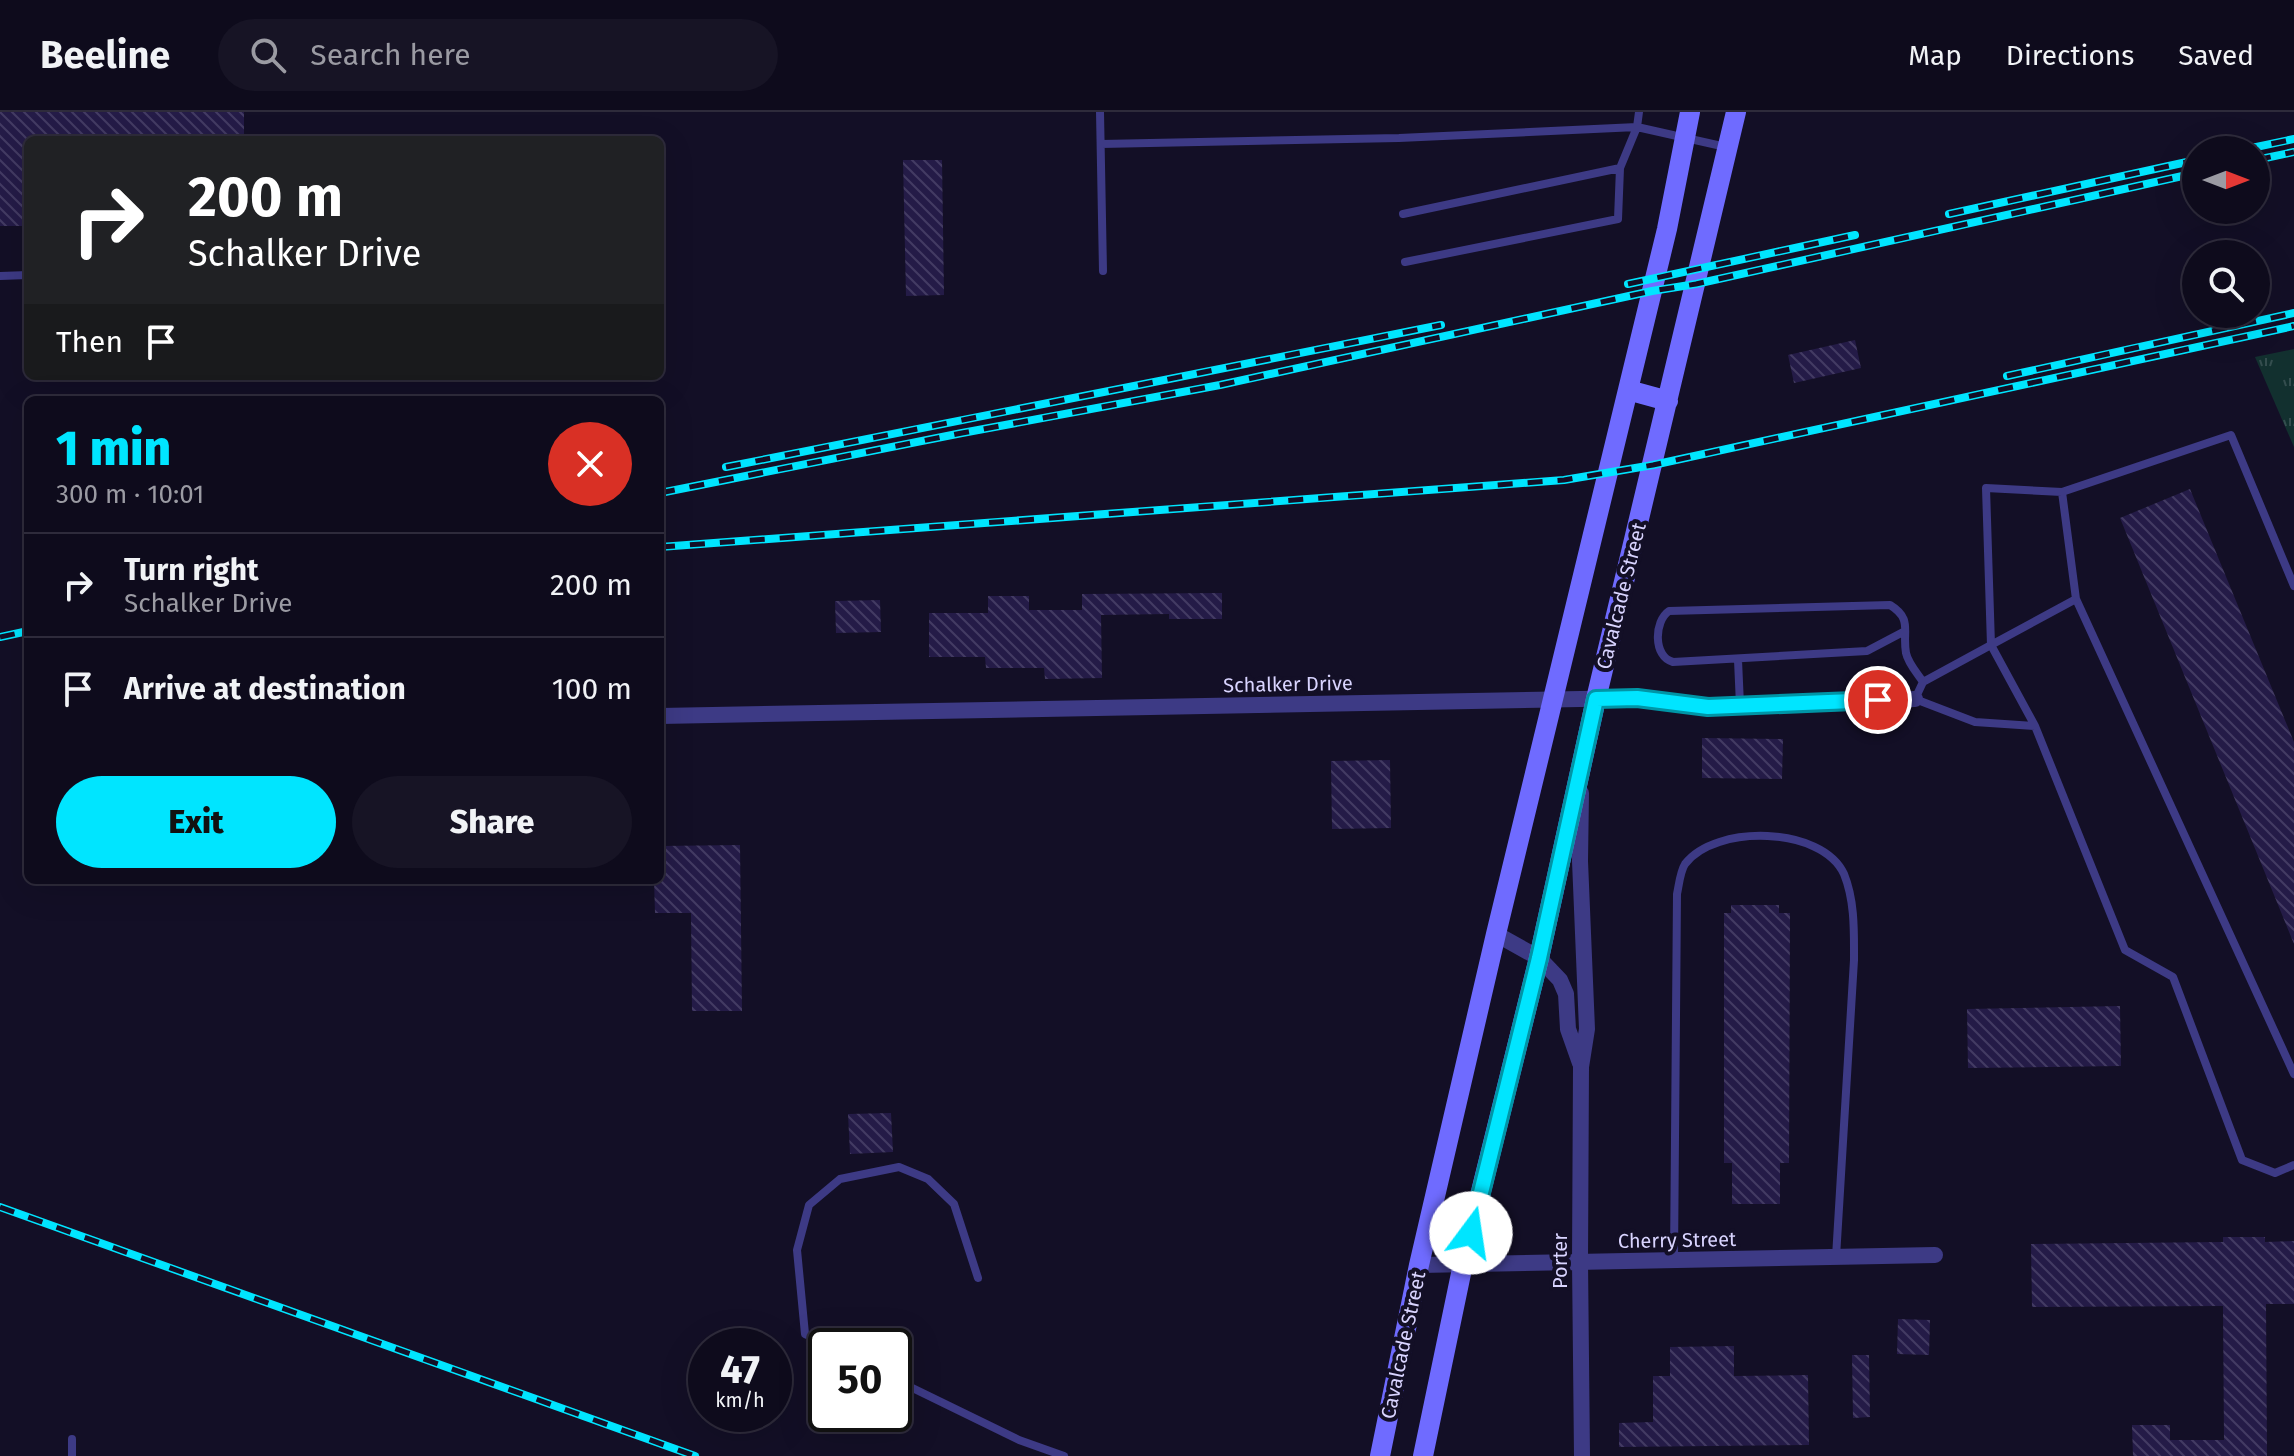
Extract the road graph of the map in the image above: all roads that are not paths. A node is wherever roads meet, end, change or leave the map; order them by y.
1 (1100, 112) edge
2 (1639, 112) edge
3 (1690, 112) edge
4 (1736, 112) edge
5 (1637, 127) junction
6 (1686, 138) junction
7 (1101, 144) junction
8 (1729, 148) junction
9 (1620, 168) junction
10 (1403, 214) dead end
11 (1405, 262) dead end
12 (1103, 271) dead end
13 (24, 275) edge
14 (0, 276) edge
15 (1628, 390) junction
16 (1668, 401) junction
17 (2062, 492) junction
18 (2294, 586) edge
19 (2076, 599) junction
20 (1905, 631) junction
21 (1991, 645) junction
22 (1738, 660) junction
23 (1923, 682) junction
24 (1553, 699) junction
25 (1596, 699) junction
26 (1915, 699) junction
27 (1740, 706) junction
28 (664, 716) edge
29 (2035, 726) junction
30 (1581, 767) junction
31 (1496, 934) junction
32 (1539, 958) junction
33 (1581, 1067) junction
34 (2294, 1074) edge
35 (2294, 1165) edge
36 (1935, 1255) dead end
37 (1836, 1257) junction
38 (1674, 1260) junction
39 (1580, 1261) junction
40 (1463, 1264) junction
41 (1419, 1265) junction
42 (978, 1278) dead end
43 (808, 1335) edge
44 (912, 1388) edge
45 (72, 1439) dead end
46 (72, 1456) edge
47 (1064, 1456) edge
48 (1380, 1456) edge
49 (1423, 1456) edge
50 (1582, 1456) edge

1 - 7 lane
2 - 5 lane
3 - 6 main road, Cavalcade Street
4 - 8 main road, Cavalcade Street
5 - 6 lane
5 - 7 lane
5 - 9 lane
6 - 8 lane
6 - 15 main road, Cavalcade Street
7 - 12 lane
8 - 16 main road, Cavalcade Street
9 - 10 lane
9 - 11 lane
13 - 14 lane
15 - 16 main road
15 - 24 main road, Cavalcade Street
16 - 25 main road, Cavalcade Street
17 - 18 lane
17 - 19 lane
17 - 21 lane
19 - 21 lane
19 - 34 lane
20 - 22 lane
20 - 22 lane
20 - 23 lane
21 - 23 lane
21 - 29 lane
22 - 27 lane
23 - 26 lane
24 - 25 street, Schalker Drive
24 - 28 street, Schalker Drive
24 - 31 main road, Cavalcade Street
25 - 27 street, Schalker Drive
25 - 30 main road, Cavalcade Street
26 - 27 street, Schalker Drive
26 - 29 lane
29 - 35 lane
30 - 32 main road, Cavalcade Street
30 - 33 street, Porter
31 - 32 street, Porter
31 - 41 main road, Cavalcade Street
32 - 33 street, Porter
32 - 40 main road, Cavalcade Street
33 - 39 street, Porter
36 - 37 street, Cherry Street
37 - 38 street, Cherry Street
37 - 38 lane
38 - 39 street, Cherry Street
39 - 40 street, Cherry Street
39 - 50 street, Porter
40 - 41 street, Cherry Street
40 - 49 main road, Cavalcade Street
41 - 48 main road, Cavalcade Street
42 - 43 lane
44 - 47 lane
45 - 46 lane

